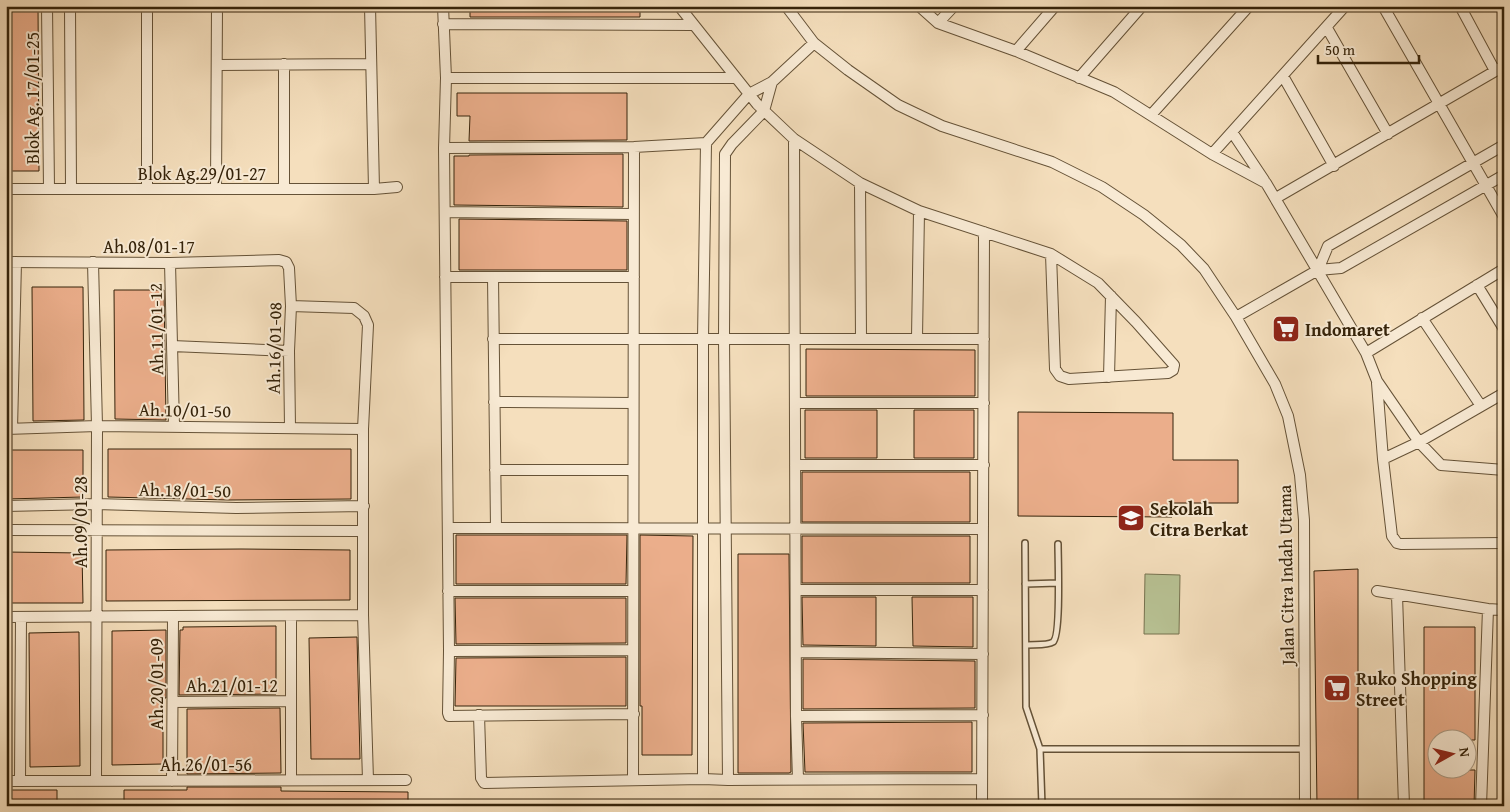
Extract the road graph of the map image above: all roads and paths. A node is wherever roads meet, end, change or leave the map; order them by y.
1 (47, 6) edge
2 (70, 6) edge
3 (147, 6) edge
4 (217, 6) edge
5 (370, 6) edge
6 (443, 6) edge
7 (679, 6) edge
8 (786, 6) edge
9 (919, 6) edge
10 (954, 6) edge
11 (1055, 6) edge
12 (1142, 6) edge
13 (1249, 6) edge
14 (1345, 6) edge
15 (1383, 6) edge
16 (1460, 6) edge
17 (938, 23) junction
18 (443, 24) junction
19 (694, 25) junction
20 (1327, 28) junction
21 (814, 43) junction
22 (1016, 51) junction
23 (284, 64) junction
24 (371, 64) junction
25 (216, 65) junction
26 (1500, 69) edge
27 (1283, 76) junction
28 (446, 78) junction
29 (736, 78) junction
30 (1079, 78) junction
31 (772, 82) junction
32 (749, 94) junction
33 (1439, 104) junction
34 (764, 111) junction
35 (1151, 116) junction
36 (1232, 132) junction
37 (1388, 134) junction
38 (794, 139) junction
39 (706, 143) junction
40 (1504, 145) edge
41 (634, 147) junction
42 (444, 148) junction
43 (1212, 154) junction
44 (1472, 163) junction
45 (1334, 166) junction
46 (1504, 175) edge
47 (860, 183) junction
48 (1266, 183) junction
49 (1486, 185) junction
50 (397, 187) dead end
51 (6, 189) edge
52 (49, 189) junction
53 (72, 189) junction
54 (147, 189) junction
55 (216, 189) junction
56 (284, 189) junction
57 (374, 189) junction
58 (1276, 198) junction
59 (919, 211) junction
60 (445, 212) junction
61 (633, 214) junction
62 (1504, 217) edge
63 (984, 232) junction
64 (1051, 254) junction
65 (11, 262) edge
66 (93, 262) junction
67 (170, 263) junction
68 (289, 268) joint
69 (1504, 269) edge
70 (1318, 270) junction
71 (445, 277) junction
72 (493, 277) junction
73 (634, 278) junction
74 (1477, 285) junction
75 (1111, 296) junction
76 (292, 306) junction
77 (1236, 317) junction
78 (1422, 318) junction
79 (1504, 328) edge
80 (724, 338) junction
81 (794, 338) junction
82 (861, 338) junction
83 (917, 338) junction
84 (984, 338) junction
85 (493, 339) junction
86 (634, 339) junction
87 (703, 339) junction
88 (172, 346) junction
89 (289, 351) junction
90 (1366, 353) junction
91 (1109, 377) junction
92 (1377, 381) junction
93 (1504, 393) edge
94 (494, 402) junction
95 (633, 402) junction
96 (795, 403) junction
97 (984, 403) junction
98 (1481, 406) junction
99 (96, 426) junction
100 (174, 426) junction
101 (290, 428) junction
102 (9, 429) edge
103 (363, 429) junction
104 (1418, 442) junction
105 (1383, 459) junction
106 (795, 465) junction
107 (984, 465) junction
108 (495, 470) junction
109 (633, 470) junction
110 (1504, 470) edge
111 (96, 504) junction
112 (6, 506) edge
113 (364, 506) junction
114 (448, 528) junction
115 (496, 528) junction
116 (634, 528) junction
117 (702, 528) junction
118 (726, 529) junction
119 (795, 529) junction
120 (984, 529) junction
121 (6, 530) edge
122 (96, 531) junction
123 (363, 531) junction
124 (1025, 542) dead end
125 (1504, 543) edge
126 (1058, 544) dead end
127 (1058, 583) junction
128 (1025, 584) junction
129 (796, 590) junction
130 (983, 590) junction
131 (448, 591) junction
132 (634, 591) junction
133 (1378, 591) dead end
134 (1397, 595) junction
135 (1488, 609) junction
136 (1504, 610) edge
137 (364, 615) junction
138 (173, 616) junction
139 (291, 616) junction
140 (6, 617) edge
141 (21, 617) junction
142 (96, 617) junction
143 (1026, 645) junction
144 (633, 650) junction
145 (449, 651) junction
146 (796, 652) junction
147 (983, 654) junction
148 (291, 701) junction
149 (173, 702) junction
150 (634, 714) junction
151 (480, 715) junction
152 (983, 715) junction
153 (796, 716) junction
154 (1305, 748) junction
155 (1040, 749) junction
156 (703, 779) junction
157 (798, 779) junction
158 (981, 779) junction
159 (291, 780) junction
160 (368, 780) junction
161 (406, 780) dead end
162 (633, 780) junction
163 (728, 780) junction
164 (6, 781) edge
165 (20, 781) junction
166 (96, 781) junction
167 (172, 781) junction
168 (982, 806) edge
169 (1042, 806) edge
170 (1305, 806) edge
171 (1404, 806) edge
172 (1481, 806) edge

1 - 52 street, Blok Ag. 17/01-25
2 - 53 street
3 - 54 street
4 - 25 street
5 - 24 street
6 - 18 street
7 - 19 street
8 - 21 street, Jalan Citra Indah Utama
9 - 17 street
10 - 17 street
11 - 22 street
12 - 30 street
13 - 35 street
14 - 20 street
15 - 33 street
16 - 26 street
17 - 22 street
18 - 19 street
18 - 28 street
19 - 29 street
20 - 27 street
20 - 37 street
21 - 31 street
21 - 77 street, Jalan Citra Indah Utama
22 - 30 street
23 - 24 street
23 - 25 street
23 - 56 street
24 - 57 street
25 - 55 street
26 - 33 street
27 - 36 street
27 - 45 street
28 - 29 street
28 - 42 street
29 - 32 street
30 - 35 street
31 - 32 street
31 - 34 street
32 - 34 street
32 - 39 street
33 - 37 street
33 - 44 street
34 - 38 street
34 - 80 street
35 - 43 street
36 - 43 street
36 - 48 street
37 - 45 street
38 - 47 street
38 - 81 street
39 - 41 street
39 - 87 street
40 - 44 street
41 - 42 street
41 - 61 street
42 - 60 street
43 - 48 street
44 - 49 street
44 - 70 street
45 - 58 street
46 - 49 street
47 - 59 street
47 - 82 street
48 - 58 street
49 - 62 street
49 - 70 street
50 - 57 street, Blok Ag.29/01-27
51 - 52 street, Blok Ag.29/01-27
52 - 53 street, Blok Ag.29/01-27
53 - 54 street, Blok Ag.29/01-27
54 - 55 street, Blok Ag.29/01-27
55 - 56 street, Blok Ag.29/01-27
56 - 57 street, Blok Ag.29/01-27
58 - 70 street
59 - 63 street
59 - 83 street
60 - 61 street
60 - 71 street
61 - 73 street
63 - 64 street
63 - 84 street
64 - 75 street
64 - 91 street
65 - 66 street, Ah.08/01-17
65 - 102 street
66 - 67 street, Ah.08/01-17
66 - 99 street, Ah.09/01-28
67 - 68 street, Ah.08/01-17
67 - 88 street, Ah.11/01-12
68 - 76 street, Ah.16/01-08
69 - 74 street
70 - 77 street
70 - 90 street
71 - 72 street
71 - 114 street
72 - 73 street
72 - 85 street
73 - 86 street
74 - 78 street
74 - 79 street
75 - 91 street
75 - 91 street
76 - 89 street, Ah.16/01-08
76 - 103 street
77 - 154 street, Jalan Citra Indah Utama
78 - 90 street
78 - 98 street
80 - 81 street
80 - 87 street
80 - 118 street
81 - 82 street
81 - 96 street
82 - 83 street
83 - 84 street
84 - 97 street
85 - 86 street
85 - 94 street
86 - 87 street
86 - 95 street
87 - 117 street
88 - 89 street
88 - 100 street, Ah.11/01-12
89 - 101 street, Ah.16/01-08
90 - 92 street
92 - 104 street
92 - 105 street
93 - 98 street
94 - 95 street
94 - 108 street
95 - 109 street
96 - 97 street
96 - 106 street
97 - 107 street
98 - 104 street
99 - 100 street, Ah.10/01-50
99 - 102 street, Ah.10/01-50
99 - 111 street, Ah.09/01-28
100 - 101 street, Ah.10/01-50
101 - 103 street, Ah.10/01-50
103 - 113 street
104 - 105 street
104 - 110 street
105 - 125 street
106 - 107 street
106 - 119 street
107 - 120 street
108 - 109 street
108 - 115 street
109 - 116 street
111 - 112 street, Ah.18/01-50
111 - 113 street, Ah.18/01-50
111 - 122 street, Ah.09/01-28
113 - 123 street
114 - 115 street
114 - 131 street
115 - 116 street
116 - 117 street
116 - 132 street
117 - 118 street
117 - 156 street
118 - 119 street
118 - 163 street
119 - 120 street
119 - 129 street
120 - 130 street
121 - 122 street
122 - 123 street
122 - 142 street, Ah.09/01-28
123 - 137 street
124 - 128 lane
126 - 127 lane
127 - 128 lane
127 - 143 lane
128 - 143 lane
129 - 130 street
129 - 146 street
130 - 147 street
131 - 132 street
131 - 145 street
132 - 144 street
133 - 134 street
134 - 135 street
134 - 171 street
135 - 136 street
135 - 172 street
137 - 139 street
137 - 160 street
138 - 139 street
138 - 142 street
138 - 149 street, Ah.20/01-09
139 - 148 street
140 - 141 street
141 - 142 street
141 - 165 street
142 - 166 street, Ah.09/01-28
143 - 155 lane
144 - 145 street
144 - 150 street
145 - 151 street
146 - 147 street
146 - 153 street
147 - 152 street
148 - 149 street, Ah.21/01-12
148 - 159 street
149 - 167 street, Ah.20/01-09
150 - 151 street
150 - 162 street
151 - 162 street
152 - 153 street
152 - 158 street
153 - 157 street
154 - 155 lane
154 - 170 street, Jalan Citra Indah Utama
155 - 169 lane
156 - 162 street
156 - 163 street
157 - 158 street
157 - 163 street
158 - 168 street
159 - 160 street, Ah.26/01-56
159 - 167 street, Ah.26/01-56
160 - 161 street, Ah.26/01-56
164 - 165 street, Ah.26/01-56
165 - 166 street, Ah.26/01-56
166 - 167 street, Ah.26/01-56

